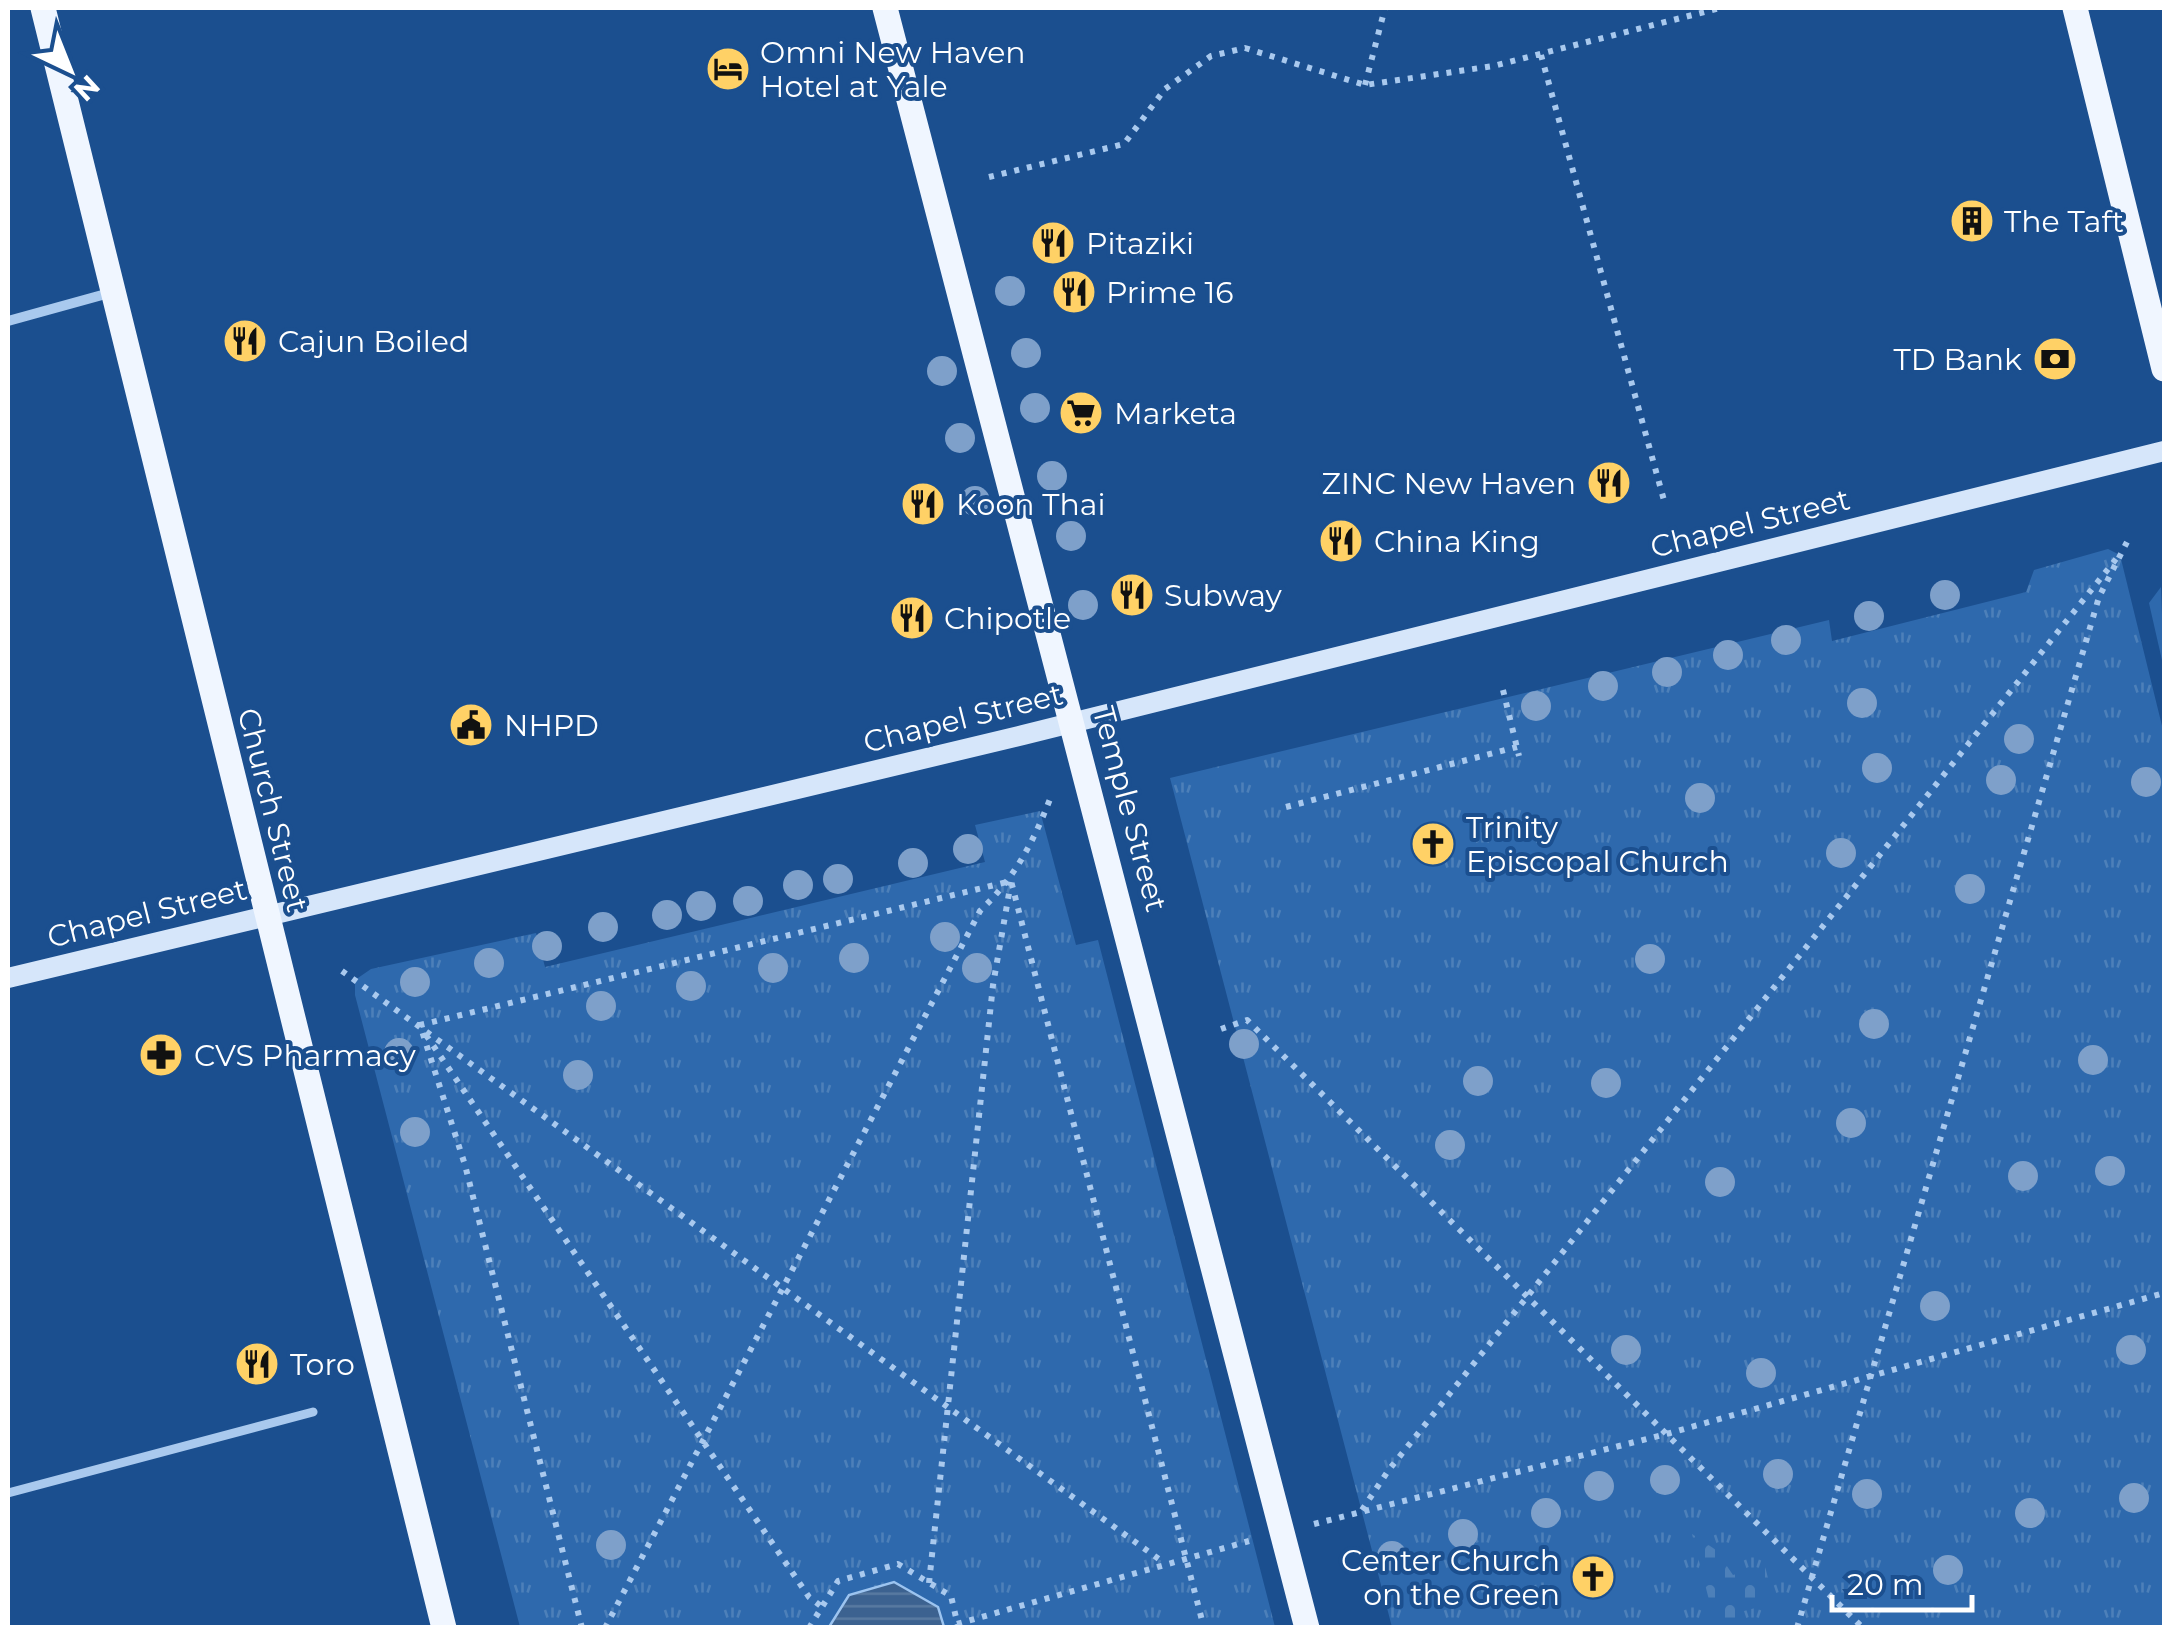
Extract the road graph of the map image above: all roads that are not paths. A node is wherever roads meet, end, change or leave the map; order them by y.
1 (43, 8) edge
2 (885, 8) edge
3 (2075, 8) edge
4 (114, 292) junction
5 (8, 321) edge
6 (2164, 369) edge
7 (2164, 450) edge
8 (1074, 722) junction
9 (265, 916) junction
10 (8, 978) edge
11 (313, 1412) dead end
12 (8, 1493) edge
13 (444, 1628) edge
14 (1306, 1628) edge

1 - 4 main road, Church Street
2 - 8 main road, Temple Street
3 - 6 main road
4 - 5 street
4 - 9 main road, Church Street
7 - 8 main road, Chapel Street
8 - 9 main road, Chapel Street
8 - 14 main road, Temple Street
9 - 10 main road, Chapel Street
9 - 13 main road, Church Street
11 - 12 street

